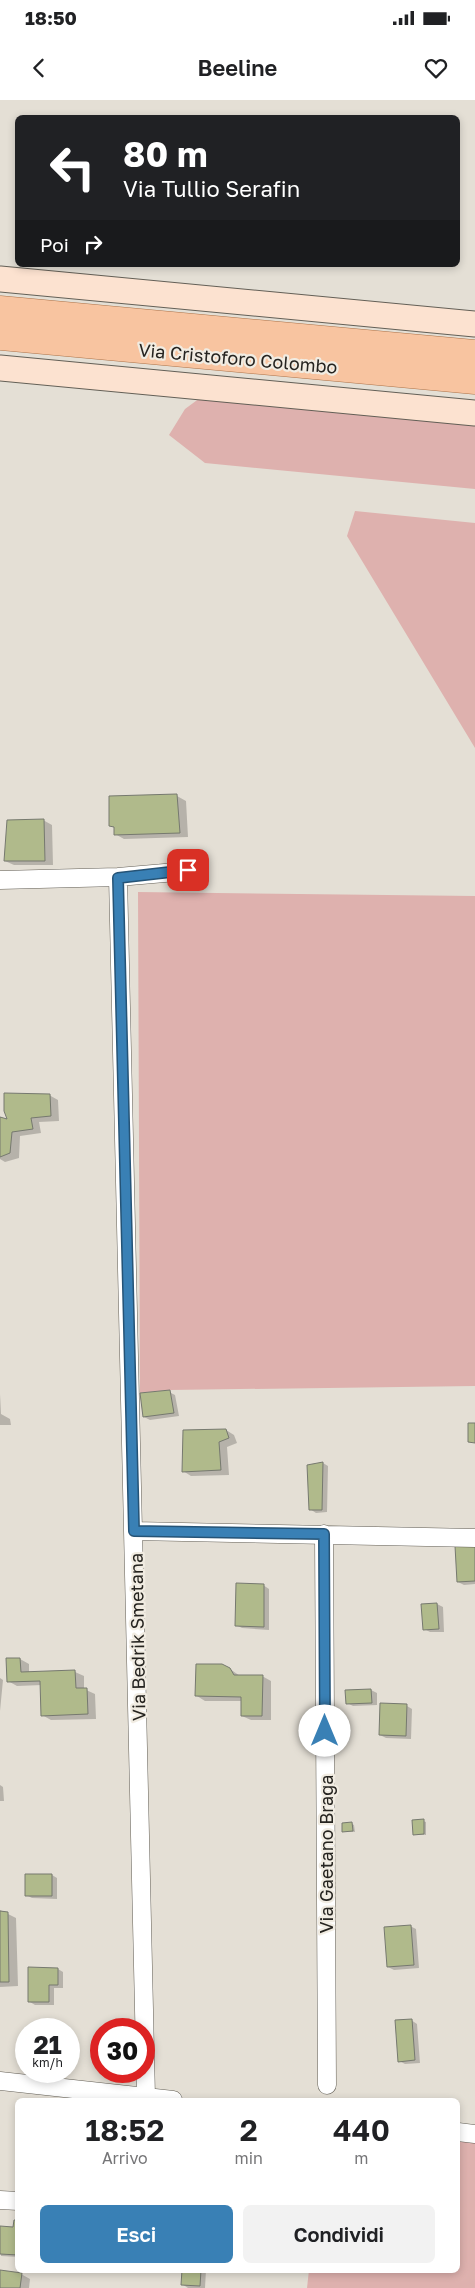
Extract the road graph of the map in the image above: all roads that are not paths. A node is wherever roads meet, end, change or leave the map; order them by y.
1 (0, 279) edge
2 (0, 310) edge
3 (475, 324) edge
4 (0, 336) edge
5 (475, 354) edge
6 (0, 368) edge
7 (475, 380) edge
8 (475, 413) edge
9 (188, 870) dead end
10 (118, 878) junction
11 (0, 880) edge
12 (134, 1531) junction
13 (324, 1534) junction
14 (475, 1538) edge
15 (0, 2081) edge
16 (327, 2085) dead end
17 (146, 2097) junction
18 (155, 2098) edge
19 (460, 2132) edge
20 (475, 2134) edge
21 (0, 2200) edge
22 (15, 2201) edge

1 - 3 street
2 - 5 main road, Via Cristoforo Colombo
4 - 7 main road, Via Cristoforo Colombo
6 - 8 street, Via Cristoforo Colombo
9 - 10 street
10 - 11 street
10 - 12 street, Via Bedrik Smetana
12 - 13 street
12 - 17 street, Via Bedrik Smetana
13 - 14 street
13 - 16 street, Via Gaetano Braga
15 - 17 street
17 - 18 street
19 - 20 street
21 - 22 street

